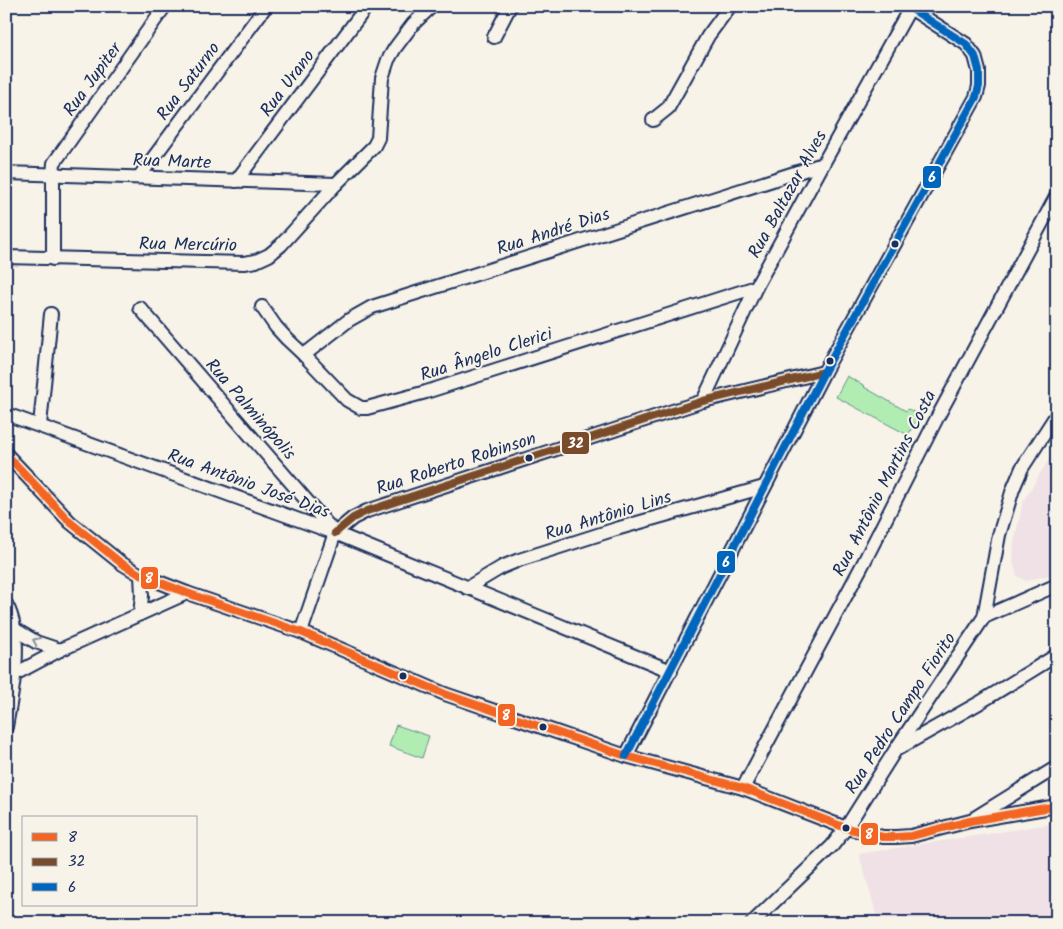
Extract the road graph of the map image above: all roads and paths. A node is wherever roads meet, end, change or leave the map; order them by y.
1 (165, 6) edge
2 (266, 6) edge
3 (366, 6) edge
4 (432, 6) edge
5 (510, 6) edge
6 (730, 6) edge
7 (909, 7) edge
8 (494, 37) dead end
9 (653, 120) dead end
10 (823, 164) junction
11 (6, 173) edge
12 (53, 175) junction
13 (139, 177) junction
14 (236, 181) junction
15 (336, 184) junction
16 (1057, 195) edge
17 (6, 257) edge
18 (53, 259) junction
19 (756, 287) junction
20 (262, 307) dead end
21 (140, 308) dead end
22 (51, 314) dead end
23 (304, 354) junction
24 (824, 372) junction
25 (703, 401) junction
26 (6, 414) edge
27 (1057, 414) edge
28 (40, 425) junction
29 (6, 454) edge
30 (764, 487) junction
31 (335, 533) junction
32 (141, 575) junction
33 (1057, 585) edge
34 (467, 588) junction
35 (187, 592) junction
36 (6, 604) edge
37 (140, 614) junction
38 (984, 617) junction
39 (14, 629) junction
40 (301, 632) junction
41 (60, 650) junction
42 (1057, 655) edge
43 (670, 671) junction
44 (15, 674) junction
45 (6, 727) edge
46 (896, 749) junction
47 (626, 756) junction
48 (1057, 767) edge
49 (744, 788) junction
50 (1057, 806) edge
51 (970, 821) junction
52 (846, 828) junction
53 (752, 923) edge

1 - 12 street, Rua Jupiter
2 - 13 street, Rua Saturno
3 - 14 street, Rua Urano
4 - 15 street, Rua Mercúrio
5 - 8 street
6 - 9 street
7 - 10 street, Rua Baltazar Alves
7 - 24 street
10 - 19 street, Rua Baltazar Alves
10 - 23 street, Rua André Dias
11 - 12 street, Rua Marte
12 - 13 street, Rua Marte
12 - 18 street, Rua Jupiter
13 - 14 street, Rua Marte
14 - 15 street, Rua Marte
15 - 18 street, Rua Mercúrio
16 - 49 street, Rua Antônio Martins Costa
17 - 18 street, Rua Mercúrio
19 - 23 street, Rua Ângelo Clerici
19 - 25 street, Rua Baltazar Alves
20 - 23 street, Rua Ângelo Clerici
21 - 31 street, Rua Palminópolis
22 - 28 street
24 - 25 street, Rua Roberto Robinson
24 - 30 street
25 - 31 street, Rua Roberto Robinson
26 - 28 street, Rua Antônio José Dias
27 - 38 street
28 - 31 street, Rua Antônio José Dias
29 - 32 street
30 - 34 street, Rua Antônio Lins
30 - 43 street
31 - 34 street, Rua Antônio José Dias
31 - 40 street
32 - 35 street
32 - 37 street
33 - 38 street
34 - 43 street, Rua Antônio José Dias
35 - 37 street
35 - 40 street
36 - 39 street
37 - 41 street
38 - 46 street, Rua Pedro Campo Fiorito
41 -> 39 street
39 - 44 street
40 - 47 street
41 - 44 street
42 - 46 street
43 - 47 street
44 - 45 street
46 - 52 street, Rua Pedro Campo Fiorito
47 - 49 street
48 - 51 street
49 - 52 street
50 - 51 street
51 - 52 street
52 - 53 street, Rua Pedro Campo Fiorito

